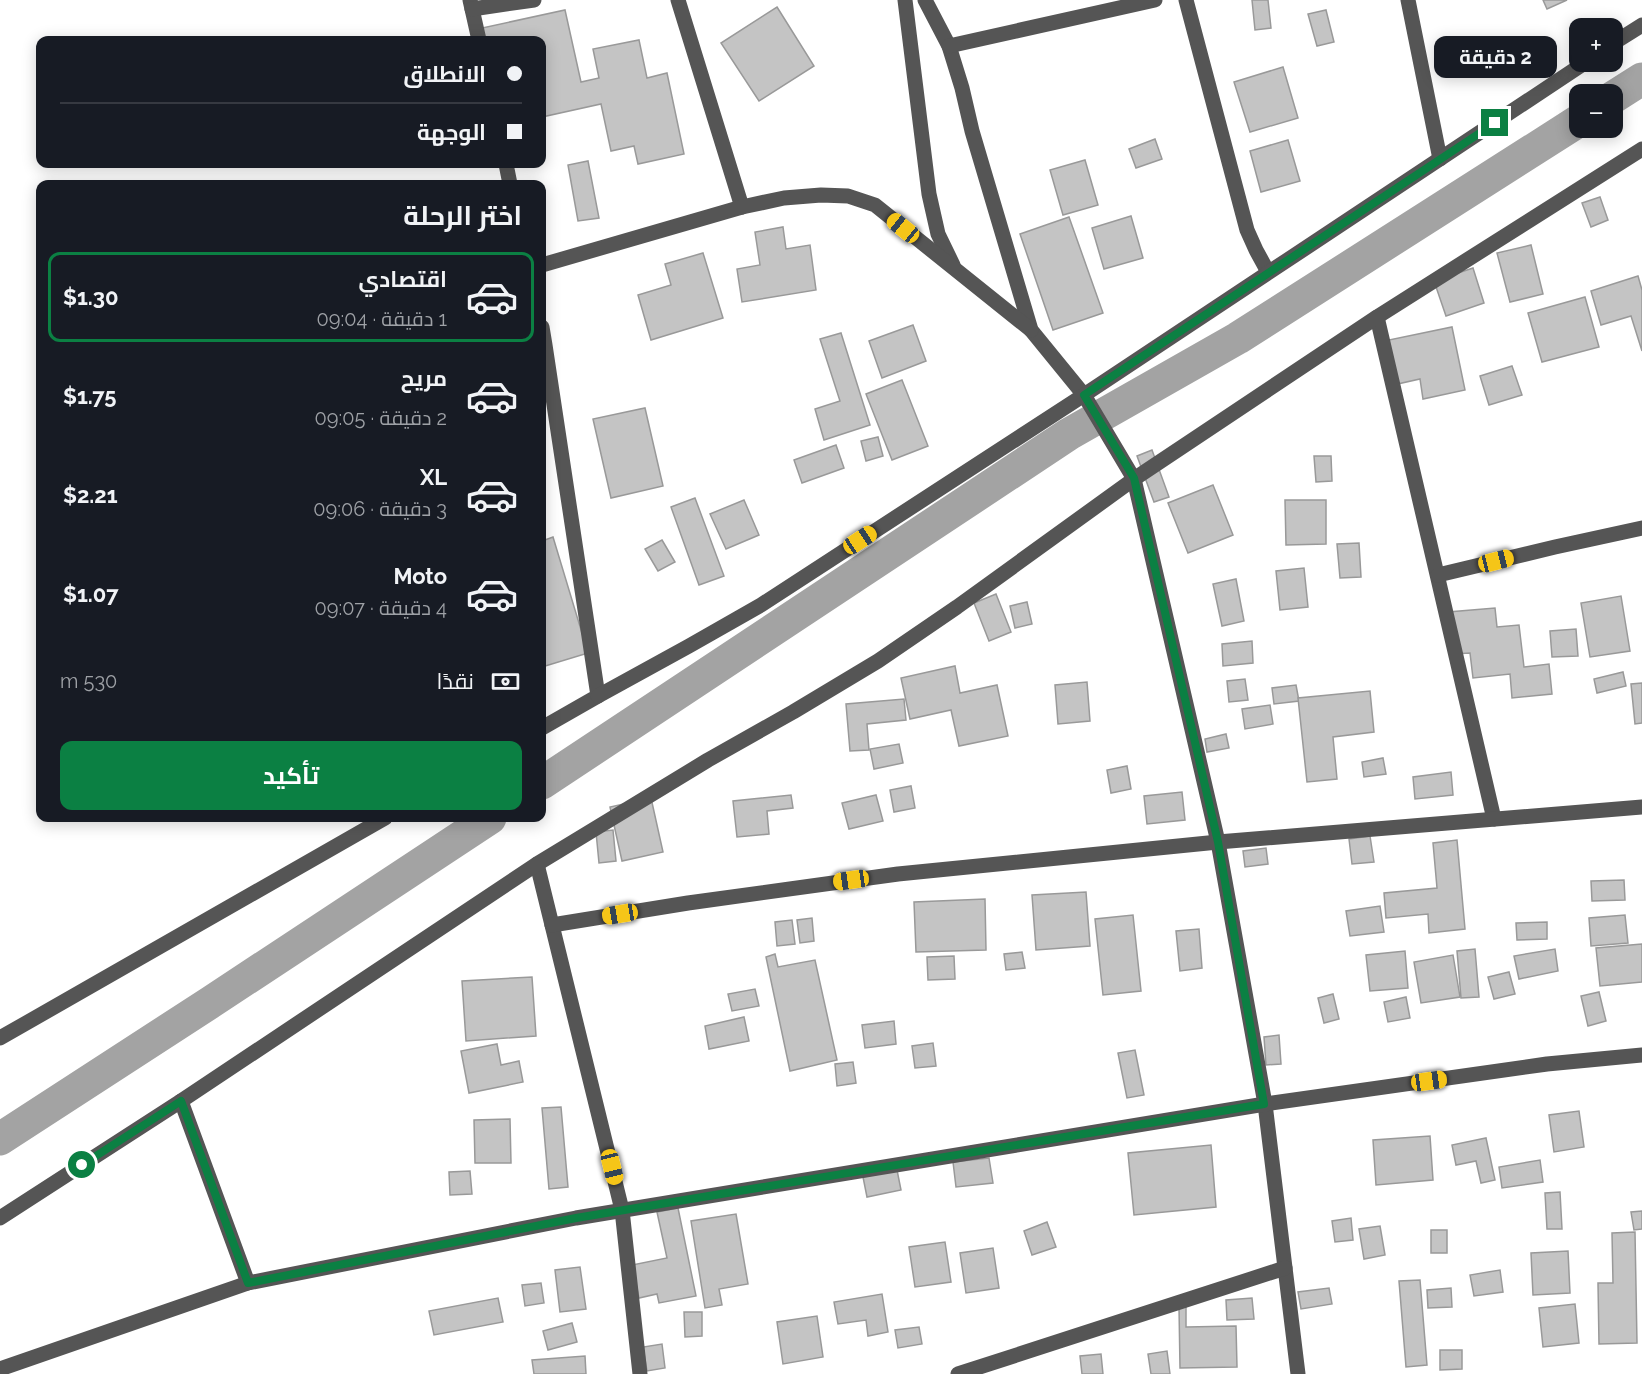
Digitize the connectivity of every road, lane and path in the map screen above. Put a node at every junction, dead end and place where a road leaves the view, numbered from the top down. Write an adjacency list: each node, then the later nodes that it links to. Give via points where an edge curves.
1 (534, 0): 8 (street)
2 (678, 0): 16 (street)
3 (905, 0): 18 (street, via 929,194 938,234)
4 (925, 0): 12 (street)
5 (1155, 0): 12 (street)
6 (1186, 0): 19 (street, via 1247,230)
7 (1408, 0): 15 (street)
8 (471, 4): 10 (street)
9 (1642, 24): 11 (street)
10 (478, 36)
11 (1623, 37)
12 (948, 46): 21 (street)
13 (1571, 72): 15 (street)
14 (1642, 149): 20 (street)
15 (1440, 159): 19 (street)
16 (742, 207): 17 (street); 18 (street, via 784,198 848,196 875,205)
17 (546, 264)
18 (956, 270): 21 (street)
19 (1268, 272): 23 (street)
20 (1377, 317): 24 (street); 26 (street)
21 (1031, 330): 23 (street)
22 (546, 345): 27 (street)
23 (1084, 395): 24 (street); 27 (street, via 760,604)
24 (1134, 478): 32 (street); 33 (street, via 878,661)
25 (1642, 528): 26 (street)
26 (1438, 575): 30 (street)
27 (598, 696): 28 (street)
28 (546, 726)
29 (1642, 807): 30 (street)
30 (1494, 819): 32 (street)
31 (379, 822): 35 (street)
32 (1218, 842): 34 (street, via 898,874); 38 (street)
33 (537, 864): 34 (street); 37 (street)
34 (552, 925): 39 (street)
35 (0, 1038)
36 (1642, 1055): 38 (street, via 1547,1064)
37 (181, 1101): 40 (street); 42 (street)
38 (1264, 1104): 39 (street); 41 (street)
39 (622, 1210): 42 (street); 44 (street)
40 (0, 1218)
41 (1285, 1268): 45 (street); 46 (street)
42 (248, 1283): 43 (street)
43 (0, 1369)
44 (640, 1374)
45 (958, 1374)
46 (1298, 1374)

